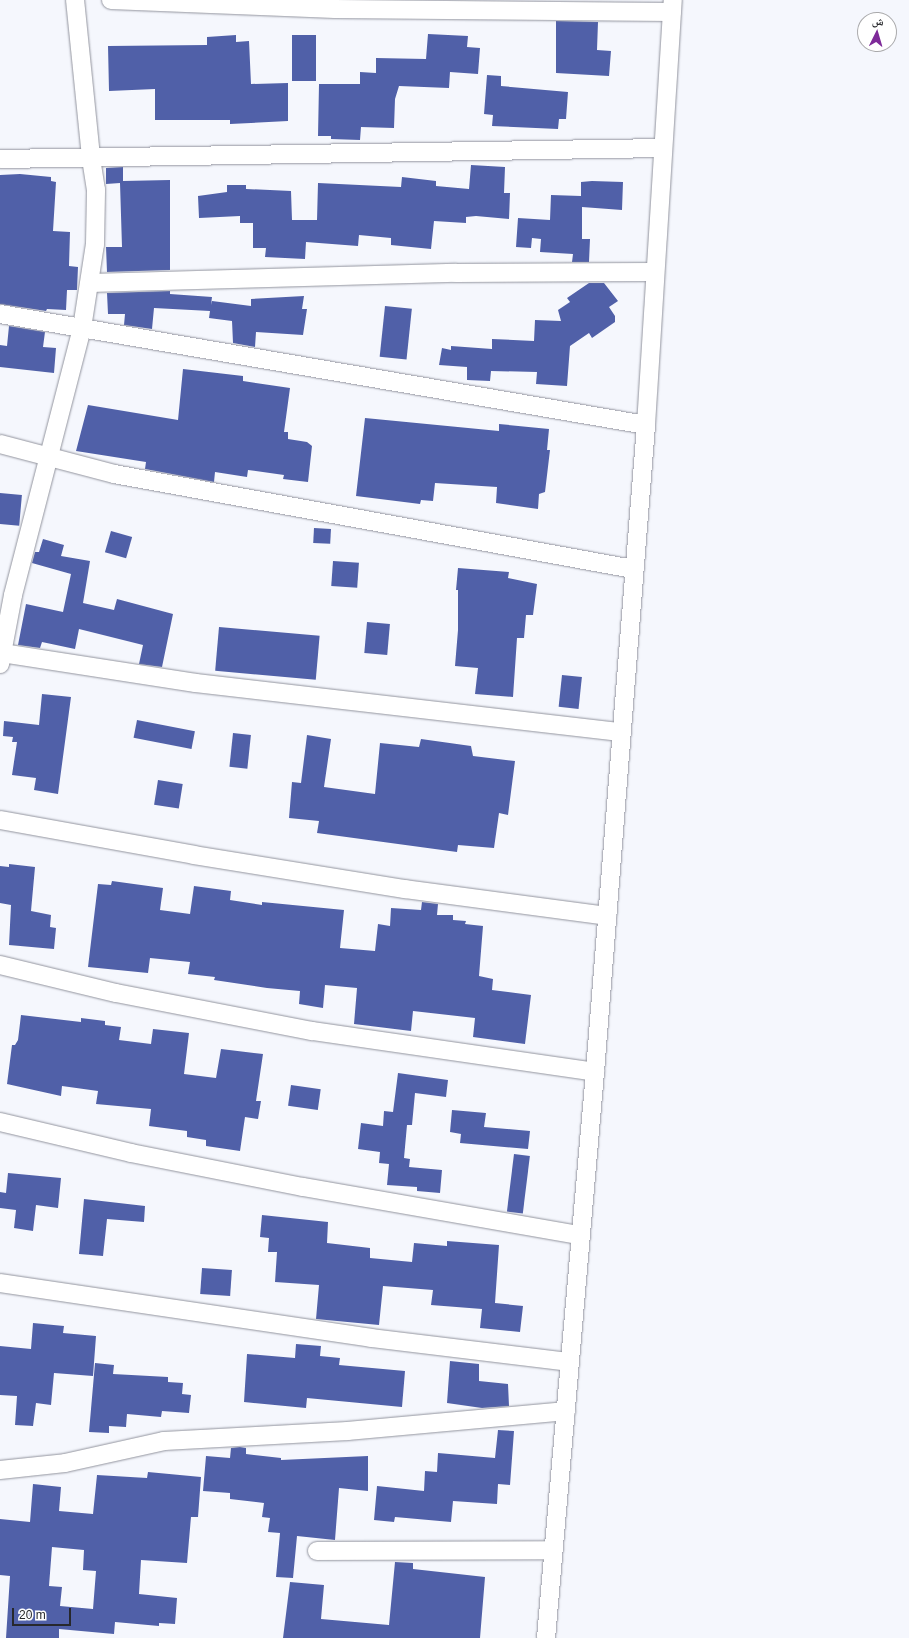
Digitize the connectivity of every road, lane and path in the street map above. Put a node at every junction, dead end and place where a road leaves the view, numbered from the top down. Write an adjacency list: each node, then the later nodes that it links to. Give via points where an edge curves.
1 (76, 0): 5 (street)
2 (111, 0): 3 (street, via 335,9)
3 (672, 6): 4 (street)
4 (663, 148): 5 (street); 7 (street)
5 (91, 156): 6 (street); 8 (street, via 97,217)
6 (0, 159)
7 (655, 272): 8 (street, via 456,273); 11 (street)
8 (90, 283): 10 (street)
9 (0, 314): 10 (street)
10 (82, 328): 11 (street); 13 (street)
11 (646, 425): 14 (street)
12 (0, 444): 13 (street)
13 (47, 457): 14 (street, via 114,474); 15 (street)
14 (633, 569): 17 (street)
15 (6, 594): 16 (street)
16 (1, 658): 17 (street)
17 (620, 732): 19 (street)
18 (0, 820): 19 (street, via 405,889)
19 (608, 916): 21 (street)
20 (0, 965): 21 (street, via 116,993 312,1031)
21 (595, 1072): 23 (street)
22 (0, 1122): 23 (street, via 130,1153 287,1184)
23 (579, 1235): 25 (street)
24 (0, 1283): 25 (street, via 371,1338)
25 (568, 1362): 26 (street)
26 (566, 1411): 27 (street, via 348,1431 164,1441 65,1464); 28 (street)
27 (0, 1470)
28 (553, 1550): 29 (street); 30 (street)
29 (318, 1551)
30 (546, 1638)

